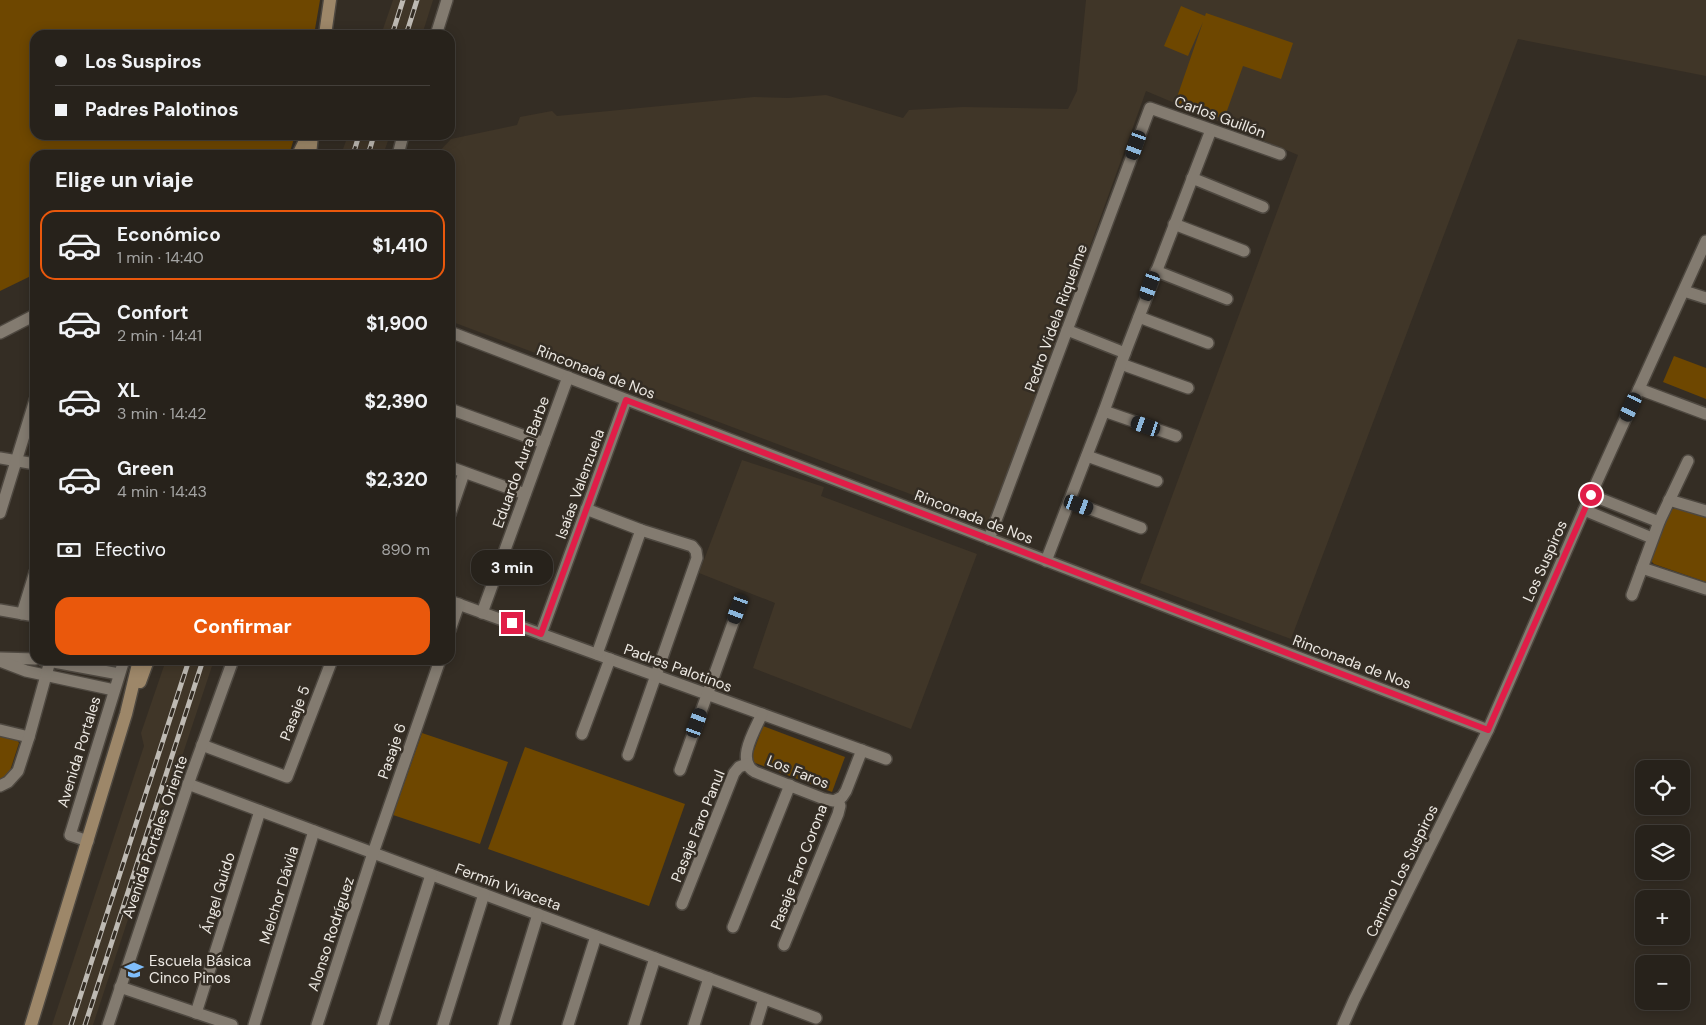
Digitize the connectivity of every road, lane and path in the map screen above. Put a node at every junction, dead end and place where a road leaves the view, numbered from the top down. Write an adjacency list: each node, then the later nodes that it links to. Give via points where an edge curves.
1 (330, 0): 3 (main road)
2 (447, 0): 4 (street)
3 (326, 30)
4 (438, 30)
5 (1150, 108): 6 (street, Carlos Guillón); 19 (street, Pedro Videla Riquelme)
6 (1210, 130): 7 (street, Carlos Guillón); 8 (street)
7 (1280, 154)
8 (1192, 178): 9 (street); 10 (street)
9 (1263, 207)
10 (1174, 224): 12 (street); 13 (street)
11 (1706, 241): 14 (street, Los Suspiros)
12 (1244, 250)
13 (1156, 271): 16 (street); 17 (street)
14 (1684, 291): 15 (street); 27 (street, Los Suspiros)
15 (1706, 298)
16 (1227, 300)
17 (1139, 317): 22 (street); 23 (street)
18 (30, 318): 21 (street)
19 (1068, 330): 23 (street); 56 (street, Pedro Videla Riquelme)
20 (455, 334): 25 (street, Rinconada de Nos)
21 (1, 335)
22 (1208, 343)
23 (1125, 353): 24 (street)
24 (1121, 364): 26 (street); 30 (street)
25 (568, 377): 28 (street, Rinconada de Nos); 34 (street, Eduardo Aura Barbe)
26 (1188, 388)
27 (1639, 389): 31 (street); 44 (street, Los Suspiros)
28 (626, 400): 48 (street, Isaías Valenzuela); 56 (street, Rinconada de Nos)
29 (455, 411): 34 (street)
30 (1104, 411): 33 (street); 35 (street)
31 (1706, 414)
32 (30, 416): 37 (street)
33 (1176, 436)
34 (544, 443): 43 (street, Eduardo Aura Barbe)
35 (1087, 456): 42 (street); 47 (street)
36 (0, 458): 37 (street)
37 (16, 461): 39 (street); 51 (street)
38 (1688, 461): 46 (street)
39 (30, 463)
40 (455, 470): 41 (street)
41 (464, 473): 43 (street); 45 (street)
42 (1158, 482)
43 (525, 494): 65 (street, Eduardo Aura Barbe)
44 (1591, 495): 49 (street, Los Suspiros); 52 (street)
45 (455, 499)
46 (1669, 500): 50 (street); 52 (street)
47 (1070, 501): 53 (street); 57 (street)
48 (586, 510): 54 (street); 68 (street, Isaías Valenzuela)
49 (1584, 510): 55 (street); 89 (street, Los Suspiros)
50 (1706, 511)
51 (0, 513)
52 (1659, 522): 55 (street)
53 (1141, 528)
54 (641, 530): 69 (street); 83 (street, via 692,546 697,558)
55 (1652, 538): 58 (street)
56 (989, 539): 57 (street, Rinconada de Nos)
57 (1046, 561): 89 (street, Rinconada de Nos)
58 (1642, 568): 60 (street); 61 (street)
59 (30, 588): 66 (street)
60 (1706, 589)
61 (1632, 595)
62 (455, 603): 65 (street, Padres Palotinos)
63 (738, 609): 85 (street)
64 (0, 610): 66 (street)
65 (482, 613): 68 (street, Padres Palotinos)
66 (22, 614): 67 (street)
67 (30, 615)
68 (541, 634): 69 (street, Padres Palotinos)
69 (597, 654): 71 (street, Padres Palotinos)
70 (30, 659): 72 (street)
71 (610, 659): 83 (street, Padres Palotinos); 90 (street)
72 (0, 660): 82 (street)
73 (47, 665): 82 (street)
74 (73, 665): 81 (street)
75 (122, 665): 81 (street, Avenida Portales)
76 (138, 665): 86 (main road)
77 (146, 665): 86 (main road)
78 (230, 665): 92 (street, Avenida Portales Oriente)
79 (330, 665): 92 (street, Pasaje 5, via 287,778)
80 (438, 665): 105 (street, Pasaje 6)
81 (119, 674): 84 (street, Avenida Portales)
82 (46, 676): 84 (street); 91 (street)
83 (656, 676): 85 (street, Padres Palotinos); 94 (street)
84 (114, 690): 104 (street, Avenida Portales, via 70,835)
85 (708, 694): 87 (street, Padres Palotinos); 97 (street)
86 (126, 714): 104 (main road)
87 (762, 714): 93 (street, Padres Palotinos); 96 (street, Los Faros, via 747,751)
88 (0, 730): 91 (street)
89 (1488, 730): 131 (street, Camino Los Suspiros)
90 (582, 734)
91 (29, 737): 100 (street, via 18,771)
92 (202, 745): 98 (street, Avenida Portales Oriente)
93 (862, 750): 95 (street, Padres Palotinos); 101 (street, Los Faros, via 846,791)
94 (628, 755)
95 (886, 759)
96 (747, 764): 99 (street, Los Faros, via 755,772); 108 (street, Pasaje Faro Panul, via 734,773)
97 (680, 770)
98 (188, 784): 102 (street, Fermín Vivaceta); 115 (street, Avenida Portales Oriente)
99 (790, 785): 101 (street, Los Faros, via 829,801); 110 (street)
100 (2, 786)
101 (838, 800): 112 (street, Pasaje Faro Corona, via 838,814)
102 (260, 810): 103 (street, Fermín Vivaceta); 117 (street, Ángel Guido)
103 (314, 831): 105 (street, Fermín Vivaceta); 122 (street, Melchor Dávila)
104 (88, 841): 119 (main road)
105 (372, 853): 106 (street, Fermín Vivaceta); 123 (street, Alonso Rodríguez)
106 (432, 875): 107 (street, Fermín Vivaceta); 124 (street)
107 (484, 894): 109 (street, Fermín Vivaceta); 125 (street)
108 (682, 904)
109 (538, 914): 111 (street, Fermín Vivaceta); 126 (street)
110 (733, 927)
111 (596, 936): 113 (street, Fermín Vivaceta); 127 (street)
112 (784, 945)
113 (656, 958): 114 (street, Fermín Vivaceta); 128 (street)
114 (709, 978): 116 (street, Fermín Vivaceta); 129 (street)
115 (120, 987): 117 (street); 120 (street, Avenida Portales Oriente)
116 (764, 999): 118 (street, Fermín Vivaceta); 130 (street)
117 (196, 1013): 121 (street)
118 (816, 1018)
119 (31, 1025)
120 (108, 1025)
121 (232, 1025)
122 (254, 1025)
123 (317, 1025)
124 (383, 1025)
125 (444, 1025)
126 (504, 1025)
127 (568, 1025)
128 (634, 1025)
129 (694, 1025)
130 (756, 1025)
131 (1344, 1025)

